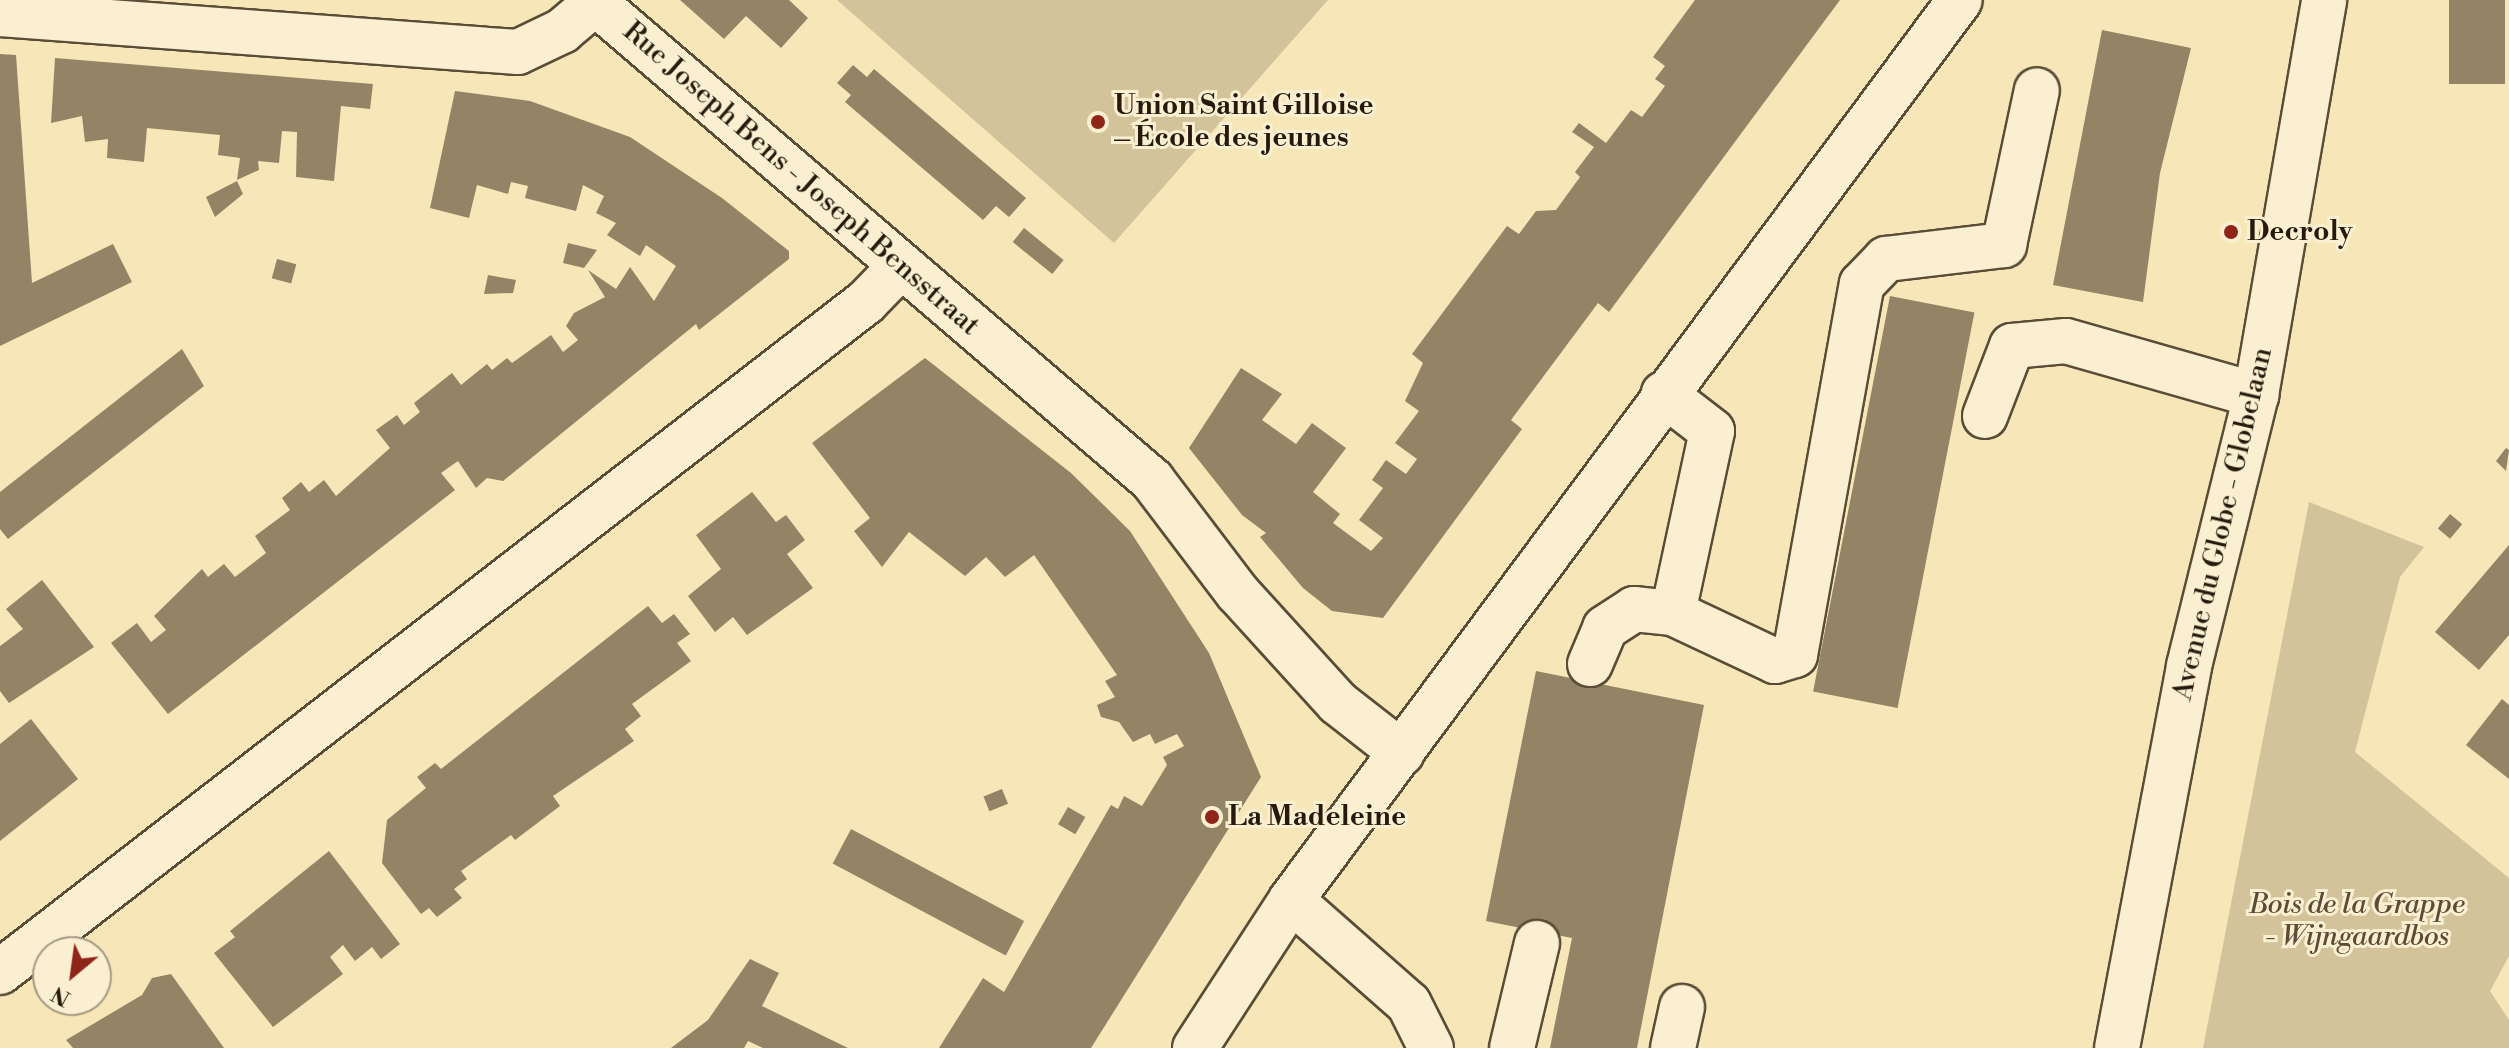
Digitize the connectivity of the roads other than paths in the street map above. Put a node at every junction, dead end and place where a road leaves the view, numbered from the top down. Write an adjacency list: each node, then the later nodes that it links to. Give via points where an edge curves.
1 (1960, 0): 7 (street)
2 (2324, 0): 8 (street, Avenue du Globe - Globelaan)
3 (594, 2): 4 (street, Rue Joseph Bens - Joseph Bensstraat, via 562,31 518,52); 6 (street, Rue Joseph Bens - Joseph Bensstraat)
4 (0, 14)
5 (2037, 90): 10 (street, via 2004,245 1886,259 1862,284 1795,655 1775,661)
6 (901, 266): 12 (street, Rue Joseph Bens - Joseph Bensstraat, via 1152,480 1237,592 1338,703); 15 (street, via 866,302)
7 (1664, 394): 10 (street, via 1712,431); 12 (street)
8 (2256, 395): 9 (street, via 2066,341 2012,346); 19 (street, Avenue du Globe - Globelaan, via 2189,666)
9 (1985, 416)
10 (1673, 613): 11 (street, via 1634,609 1605,628)
11 (1590, 664)
12 (1402, 753): 13 (street)
13 (1291, 900): 16 (street); 17 (street, via 1409,1004)
14 (1537, 943): 18 (street)
15 (0, 972)
16 (1195, 1048)
17 (1431, 1048)
18 (1512, 1048)
19 (2117, 1048)

